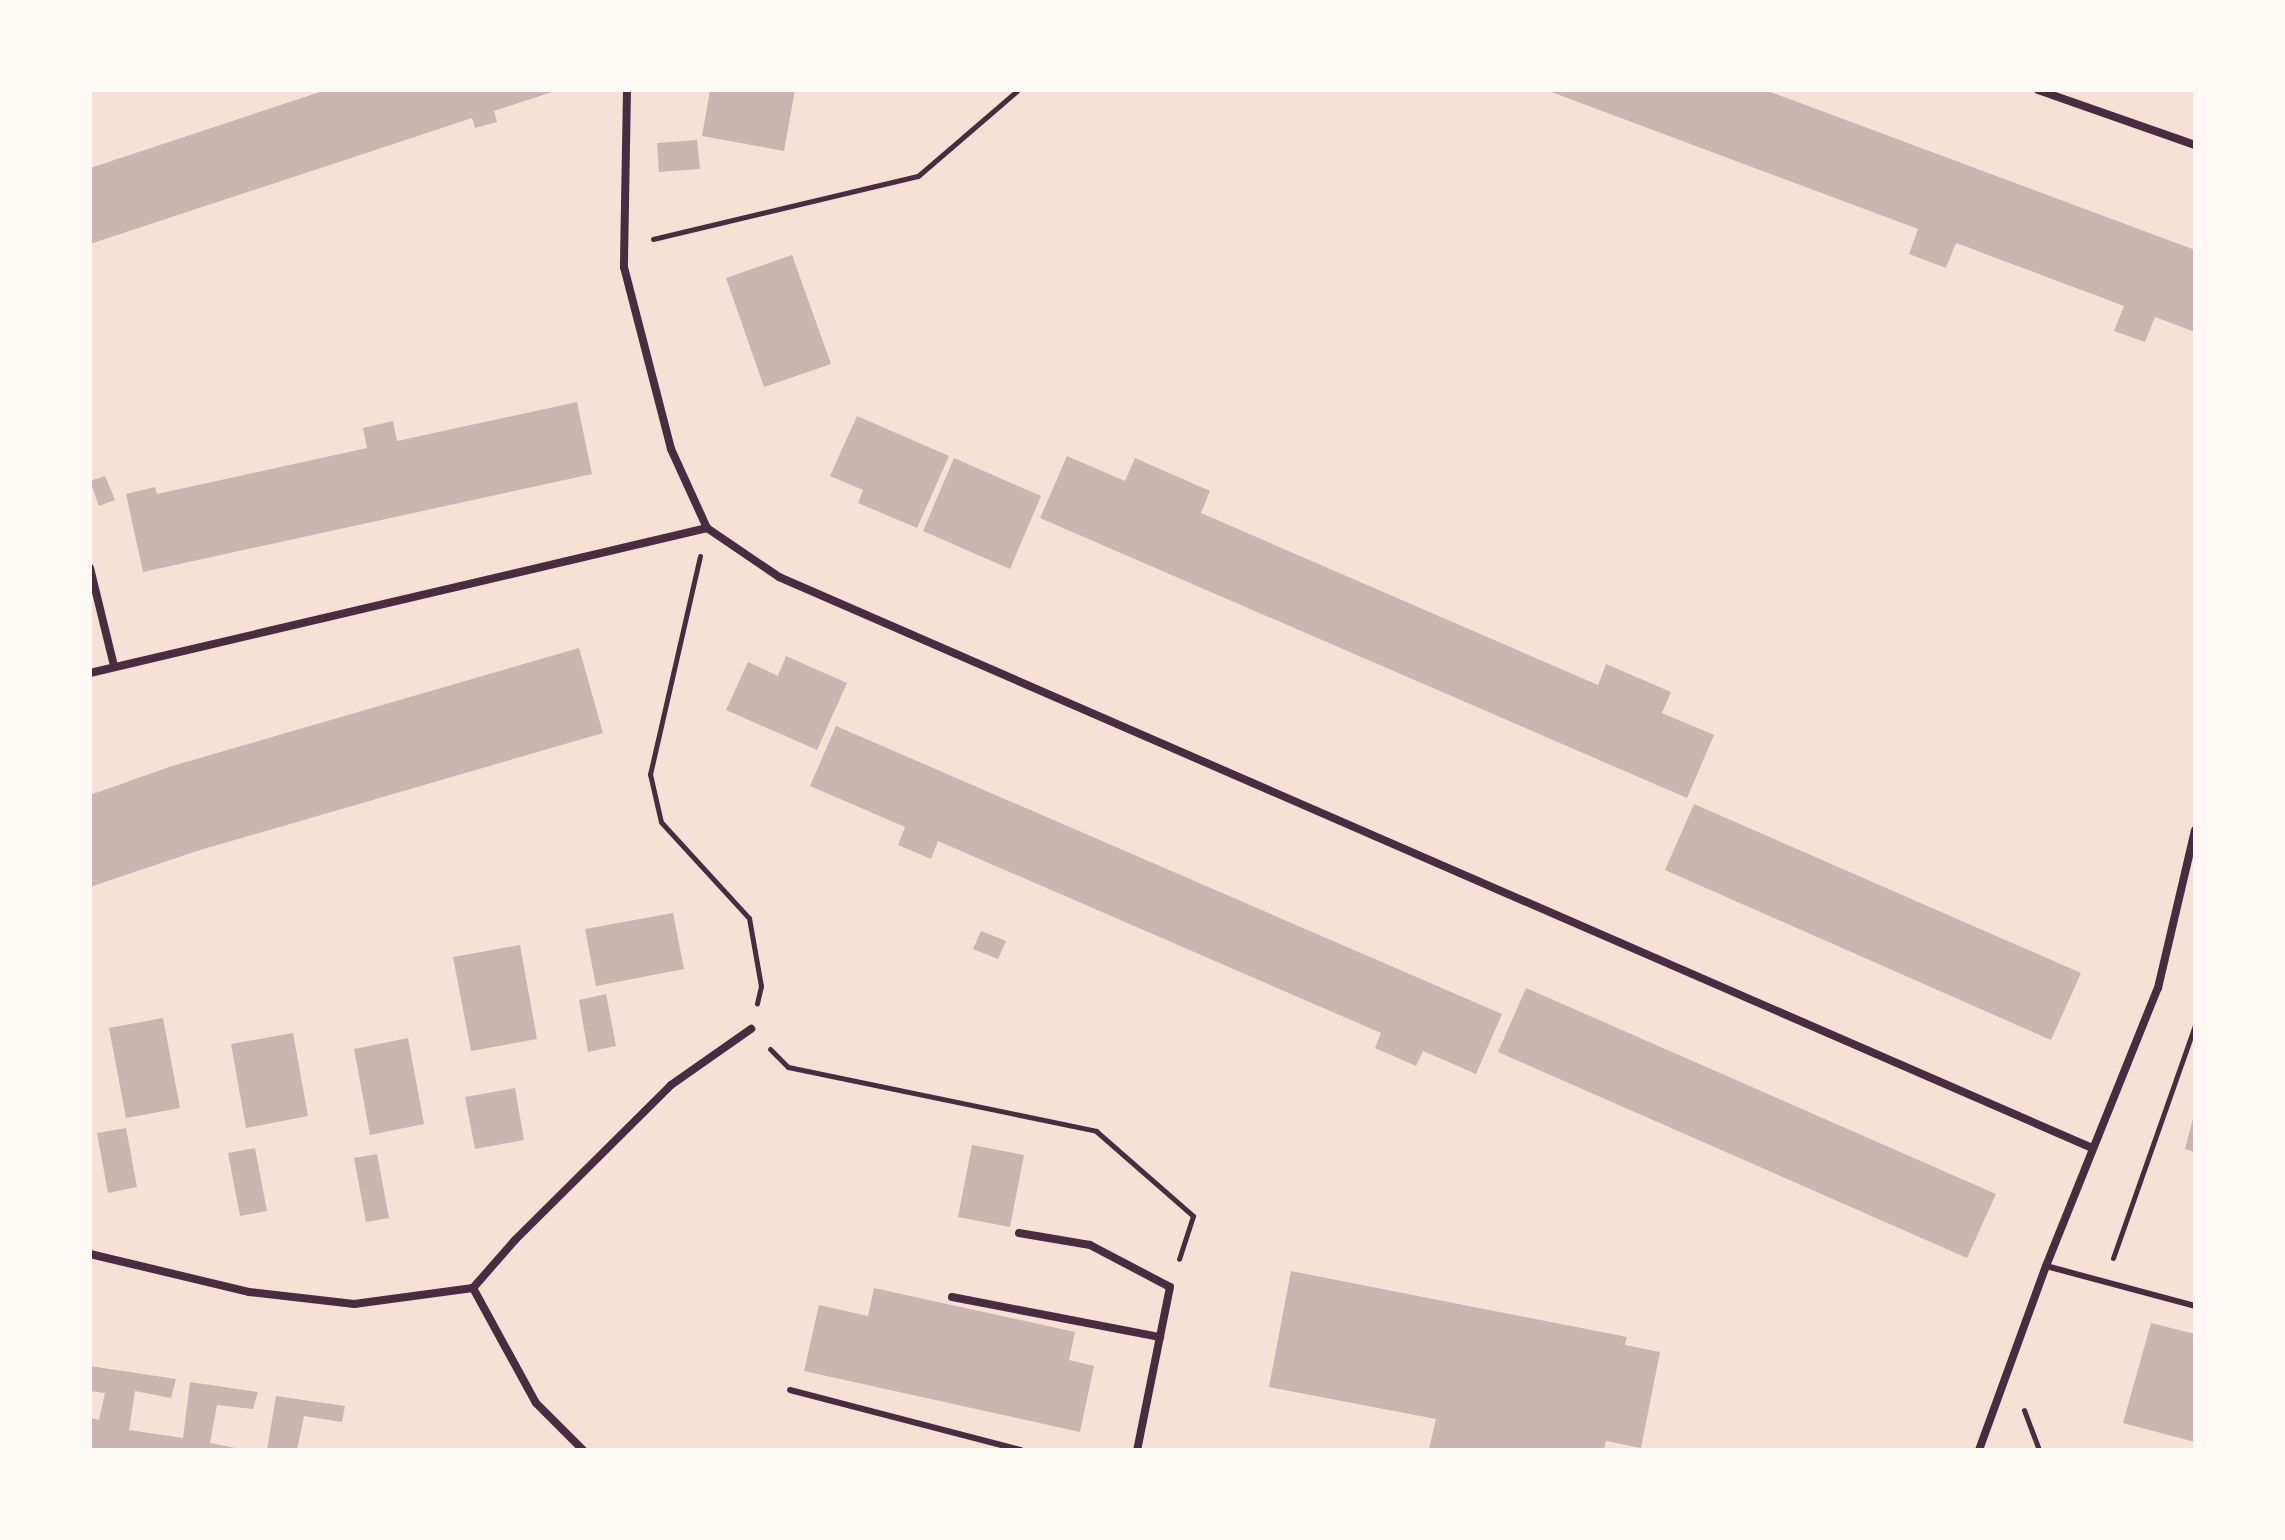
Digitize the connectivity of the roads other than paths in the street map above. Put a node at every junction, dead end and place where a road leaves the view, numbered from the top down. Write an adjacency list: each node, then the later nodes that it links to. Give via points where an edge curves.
1 (627, 90): 4 (street, via 624,267 671,449)
2 (2038, 90): 3 (street)
3 (2195, 145)
4 (707, 528): 6 (street); 10 (street, via 779,577)
5 (90, 568): 6 (street)
6 (114, 666): 7 (street)
7 (90, 673)
8 (2195, 830): 10 (street, via 2158,988)
9 (751, 1029): 14 (street, via 671,1085)
10 (2092, 1148): 13 (street)
11 (1019, 1233): 17 (street, via 1090,1245 1170,1287)
12 (90, 1254): 14 (street, via 249,1292 354,1304)
13 (2046, 1266): 16 (lane); 22 (street)
14 (473, 1288): 19 (street, via 536,1403)
15 (952, 1297): 17 (street)
16 (2195, 1306)
17 (1160, 1337): 21 (street)
18 (790, 1390): 20 (lane)
19 (583, 1450)
20 (1021, 1450)
21 (1137, 1450)
22 (1979, 1450)

